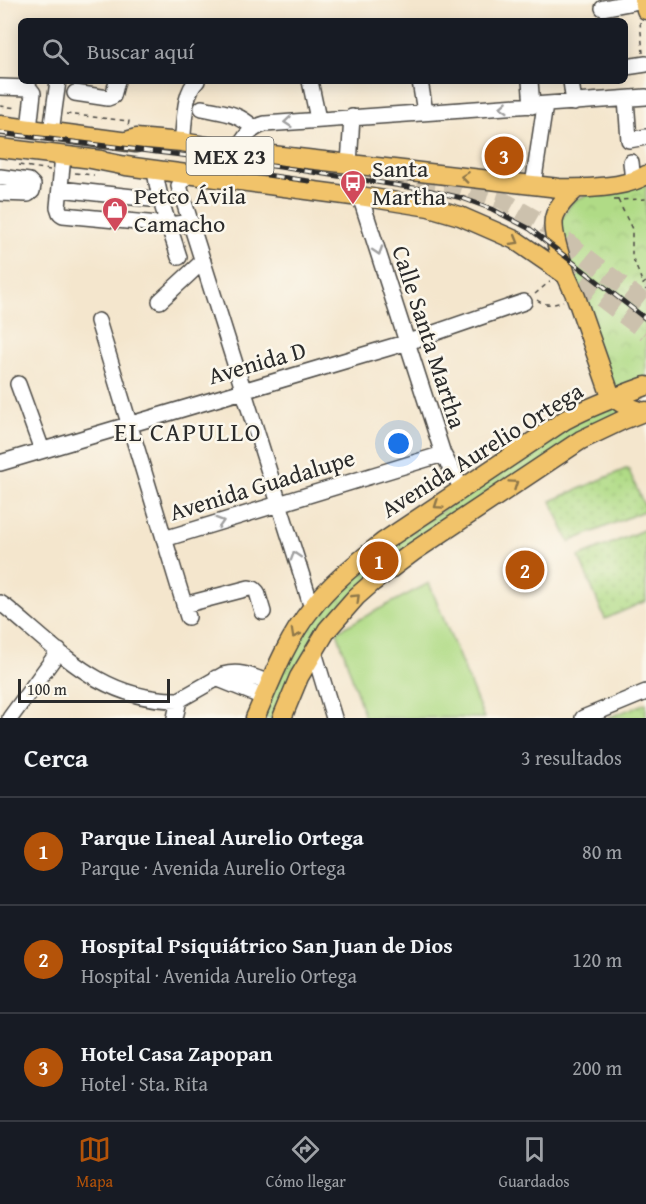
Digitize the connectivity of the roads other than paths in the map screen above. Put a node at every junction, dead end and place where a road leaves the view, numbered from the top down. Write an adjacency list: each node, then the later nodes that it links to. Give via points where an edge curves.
1 (643, 3): 2 (street)
2 (603, 8)
3 (645, 64): 4 (street)
4 (628, 67)
5 (58, 84): 25 (street)
6 (116, 84): 13 (street, via 113,96 108,98)
7 (194, 84): 28 (street, via 188,93)
8 (311, 84): 21 (street)
9 (420, 84): 19 (street)
10 (531, 84): 17 (street)
11 (571, 84): 16 (street)
12 (0, 87): 24 (street, via 32,90)
13 (75, 93)
14 (646, 97): 15 (street)
15 (626, 99): 16 (street); 31 (street)
16 (574, 103): 17 (street)
17 (538, 105): 19 (street, one-way to 19); 39 (street)
18 (202, 108): 23 (street, via 236,115)
19 (425, 112): 20 (street)
20 (352, 117): 21 (street); 35 (street)
21 (318, 119): 23 (street, one-way to 23)
22 (0, 125): 24 (main road, MEX 23)
23 (254, 128): 30 (street)
24 (29, 129): 25 (main road, MEX 23)
25 (51, 132): 27 (main road, MEX 23)
26 (646, 137): 31 (street)
27 (126, 141): 28 (main road, via 136,138); 35 (main road, MEX 23)
28 (182, 142): 30 (main road)
29 (0, 148): 32 (main road, MEX 23)
30 (237, 151): 35 (main road)
31 (630, 151): 38 (street)
32 (63, 156): 33 (main road, MEX 23); 40 (street)
33 (91, 159): 34 (main road); 35 (main road, MEX 23)
34 (155, 169): 36 (main road); 44 (street)
35 (343, 172): 39 (main road, one-way to 35); 43 (main road, via 362,173)
36 (188, 174): 43 (main road); 45 (street, via 179,186)
37 (0, 177): 42 (street, via 33,185 28,194)
38 (639, 178): 41 (main road)
39 (533, 185): 41 (main road)
40 (60, 189): 44 (street); 46 (street, via 58,207 63,215)
41 (576, 189): 49 (main road, via 554,216 556,241)
42 (0, 193)
43 (356, 196): 49 (main road, one-way to 49, via 460,216 515,240); 53 (street, Calle Santa Martha, one-way to 53)
44 (160, 200): 46 (street)
45 (191, 222): 46 (street); 48 (street)
46 (169, 225): 47 (street)
47 (179, 257)
48 (203, 261): 50 (street); 56 (street)
49 (570, 284): 57 (main road)
50 (160, 301)
51 (524, 302): 53 (street, Avenida D)
52 (98, 321): 59 (street)
53 (408, 342): 56 (street, Avenida D); 61 (street, Calle Santa Martha)
54 (18, 384): 60 (street)
55 (646, 386): 57 (main road, Avenida Aurelio Ortega)
56 (244, 391): 59 (street, Avenida D); 64 (street)
57 (613, 398): 58 (main road); 63 (main road, Avenida Aurelio Ortega, via 565,420)
58 (645, 411): 70 (main road, Avenida Aurelio Ortega, one-way to 58, via 341,612 394,566 581,440)
59 (129, 424): 60 (street, Avenida D); 65 (street)
60 (42, 450): 62 (street, Avenida D)
61 (443, 454): 63 (street, Calle Santa Martha); 64 (street, Avenida Guadalupe)
62 (0, 463)
63 (462, 489): 67 (main road, Avenida Aurelio Ortega, one-way to 67, via 383,542 335,582)
64 (279, 504): 65 (street, Avenida Guadalupe, one-way to 64); 67 (street, one-way to 64)
65 (164, 539): 68 (street, via 186,611 249,588 257,592)
66 (0, 603): 69 (street)
67 (312, 608): 72 (main road, Avenida Aurelio Ortega, one-way to 72)
68 (263, 612)
69 (59, 651): 74 (street, via 114,688 159,701); 75 (street)
70 (314, 651): 78 (main road, Avenida Aurelio Ortega); 79 (street)
71 (216, 678): 72 (street); 72 (street, via 244,673); 74 (street)
72 (267, 690): 77 (main road, Avenida Aurelio Ortega)
73 (646, 692): 80 (street)
74 (179, 700): 76 (street)
75 (10, 718)
76 (175, 718)
77 (255, 718)
78 (282, 718)
79 (334, 718)
80 (583, 718)

